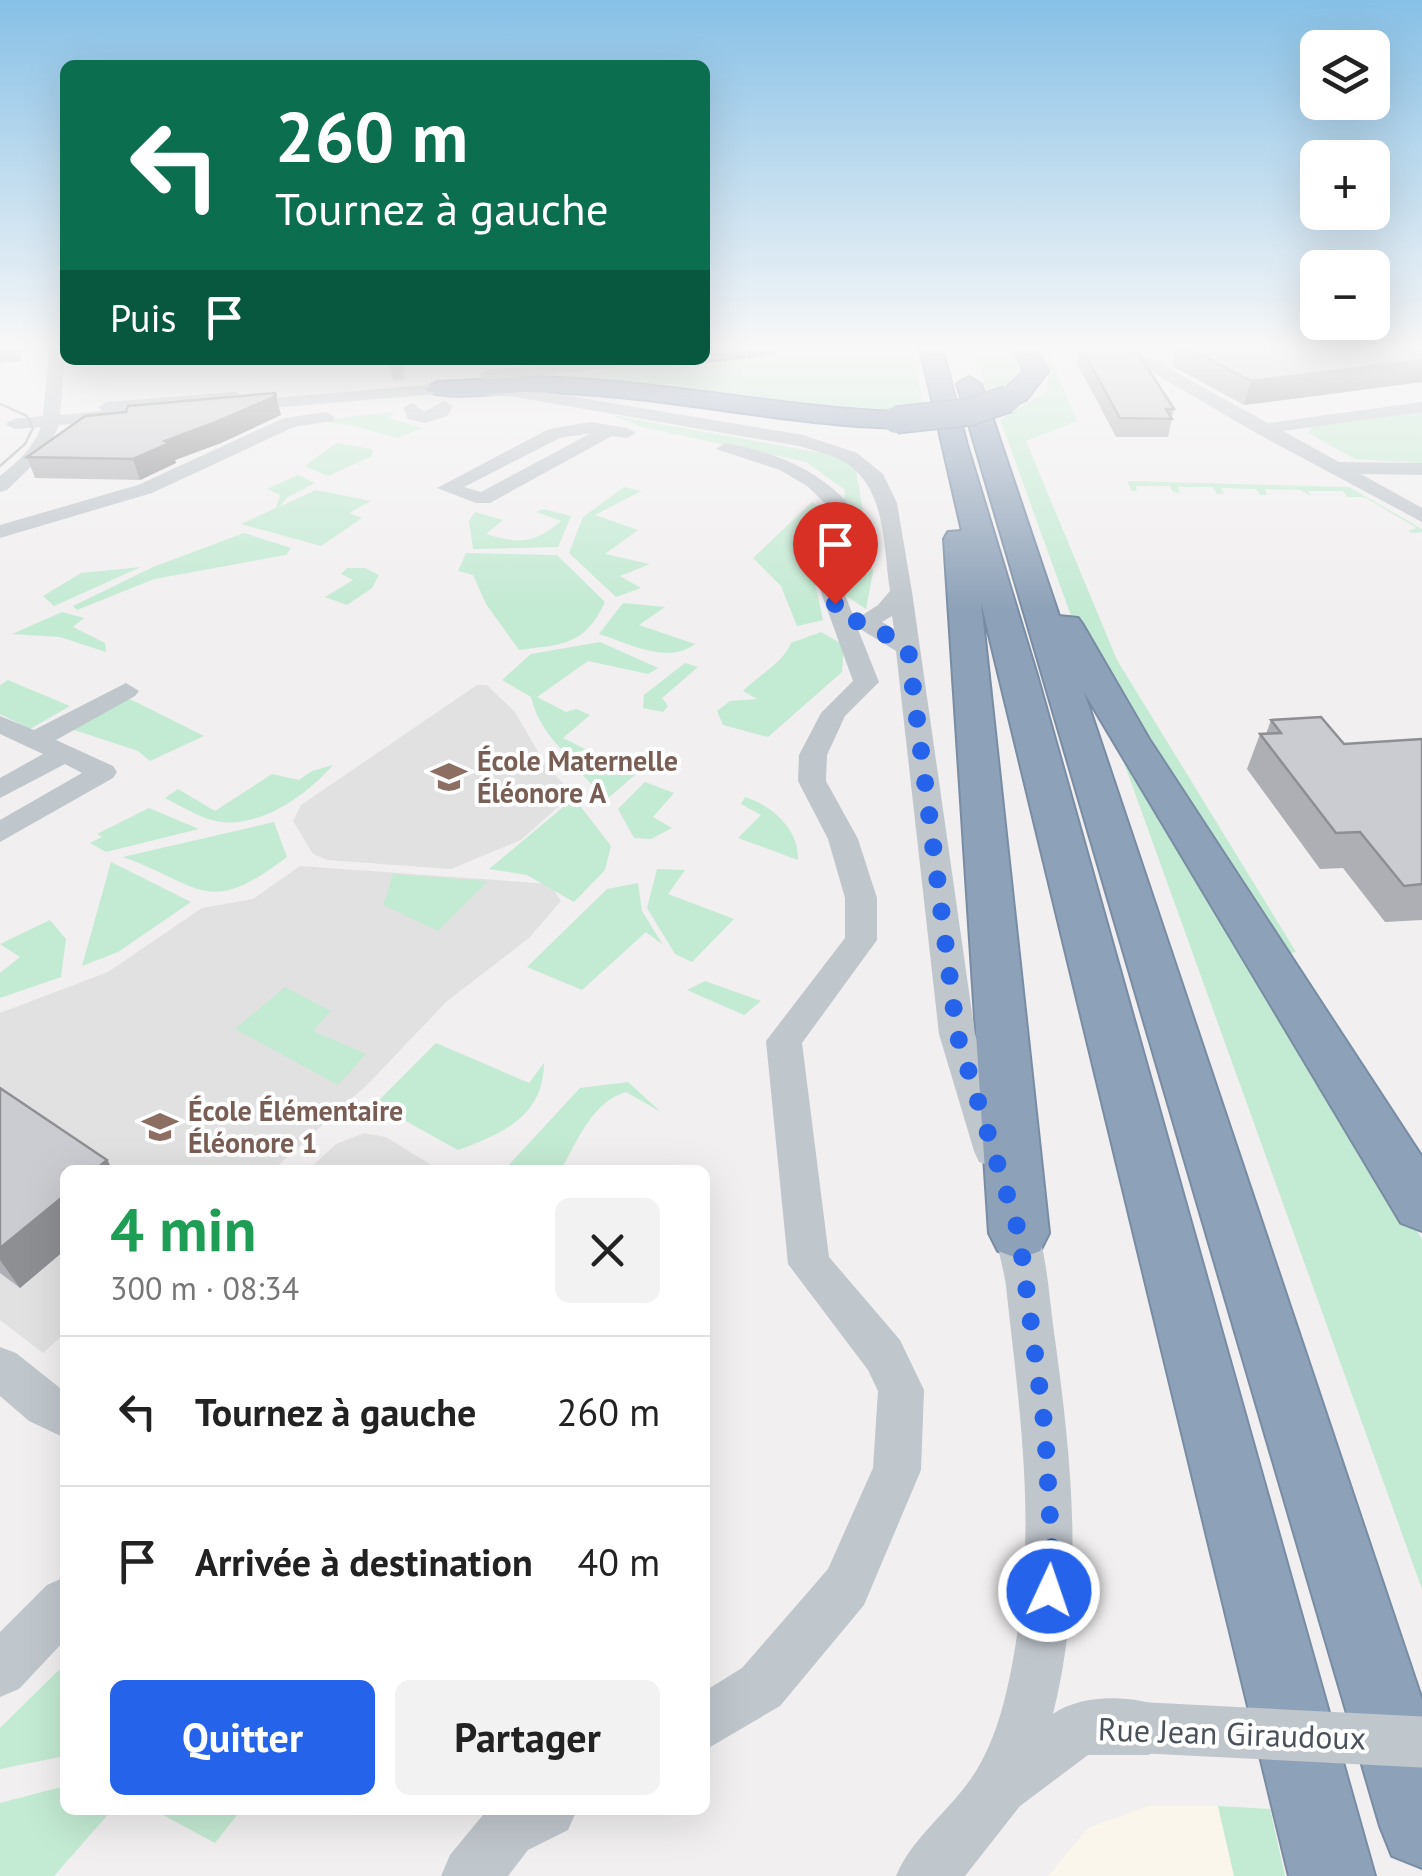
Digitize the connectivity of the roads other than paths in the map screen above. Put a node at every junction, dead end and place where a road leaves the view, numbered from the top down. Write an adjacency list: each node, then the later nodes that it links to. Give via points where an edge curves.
1 (48, 435): 13 (street)
2 (73, 435): 13 (street)
3 (263, 435): 20 (street, via 145,490)
4 (551, 435): 5 (street, via 447,488 483,498)
5 (568, 435)
6 (659, 435): 22 (street, via 755,454 819,482 838,504 824,530 823,567)
7 (737, 435): 21 (street, via 803,441 850,457 876,478)
8 (982, 435): 31 (highway)
9 (983, 435): 43 (highway, via 1019,675)
10 (985, 435): 40 (highway)
11 (986, 435): 30 (highway, via 1086,665)
12 (1271, 435): 14 (street)
13 (28, 462): 17 (street)
14 (1336, 468): 15 (street); 16 (street)
15 (1422, 468)
16 (1367, 485): 18 (street); 19 (street)
17 (0, 486)
18 (1422, 486)
19 (1422, 516)
20 (0, 532)
21 (901, 592): 22 (street, via 886,610); 23 (street)
22 (853, 621): 23 (street); 36 (street, via 866,682 834,714 812,755 812,781 843,839 862,898 861,940 784,1042 809,1264 884,1356 900,1390 898,1470 846,1586 761,1688)
23 (908, 648): 31 (street, via 957,1034)
24 (126, 691): 26 (street)
25 (0, 724): 26 (street)
26 (35, 740): 27 (street)
27 (63, 754): 28 (street); 29 (street, via 103,772)
28 (0, 790)
29 (0, 832)
30 (1422, 1206)
31 (1019, 1233): 38 (street, via 1045,1429 1052,1554 1030,1705)
32 (0, 1368): 33 (street)
33 (60, 1413)
34 (60, 1607): 35 (street)
35 (0, 1670)
36 (710, 1720)
37 (1422, 1742): 38 (street, Rue Jean Giraudoux, bridge, via 1080,1728)
38 (1001, 1786): 42 (street)
39 (538, 1815): 41 (street, via 508,1830)
40 (1422, 1826)
41 (471, 1876)
42 (926, 1876)
43 (1332, 1876)

